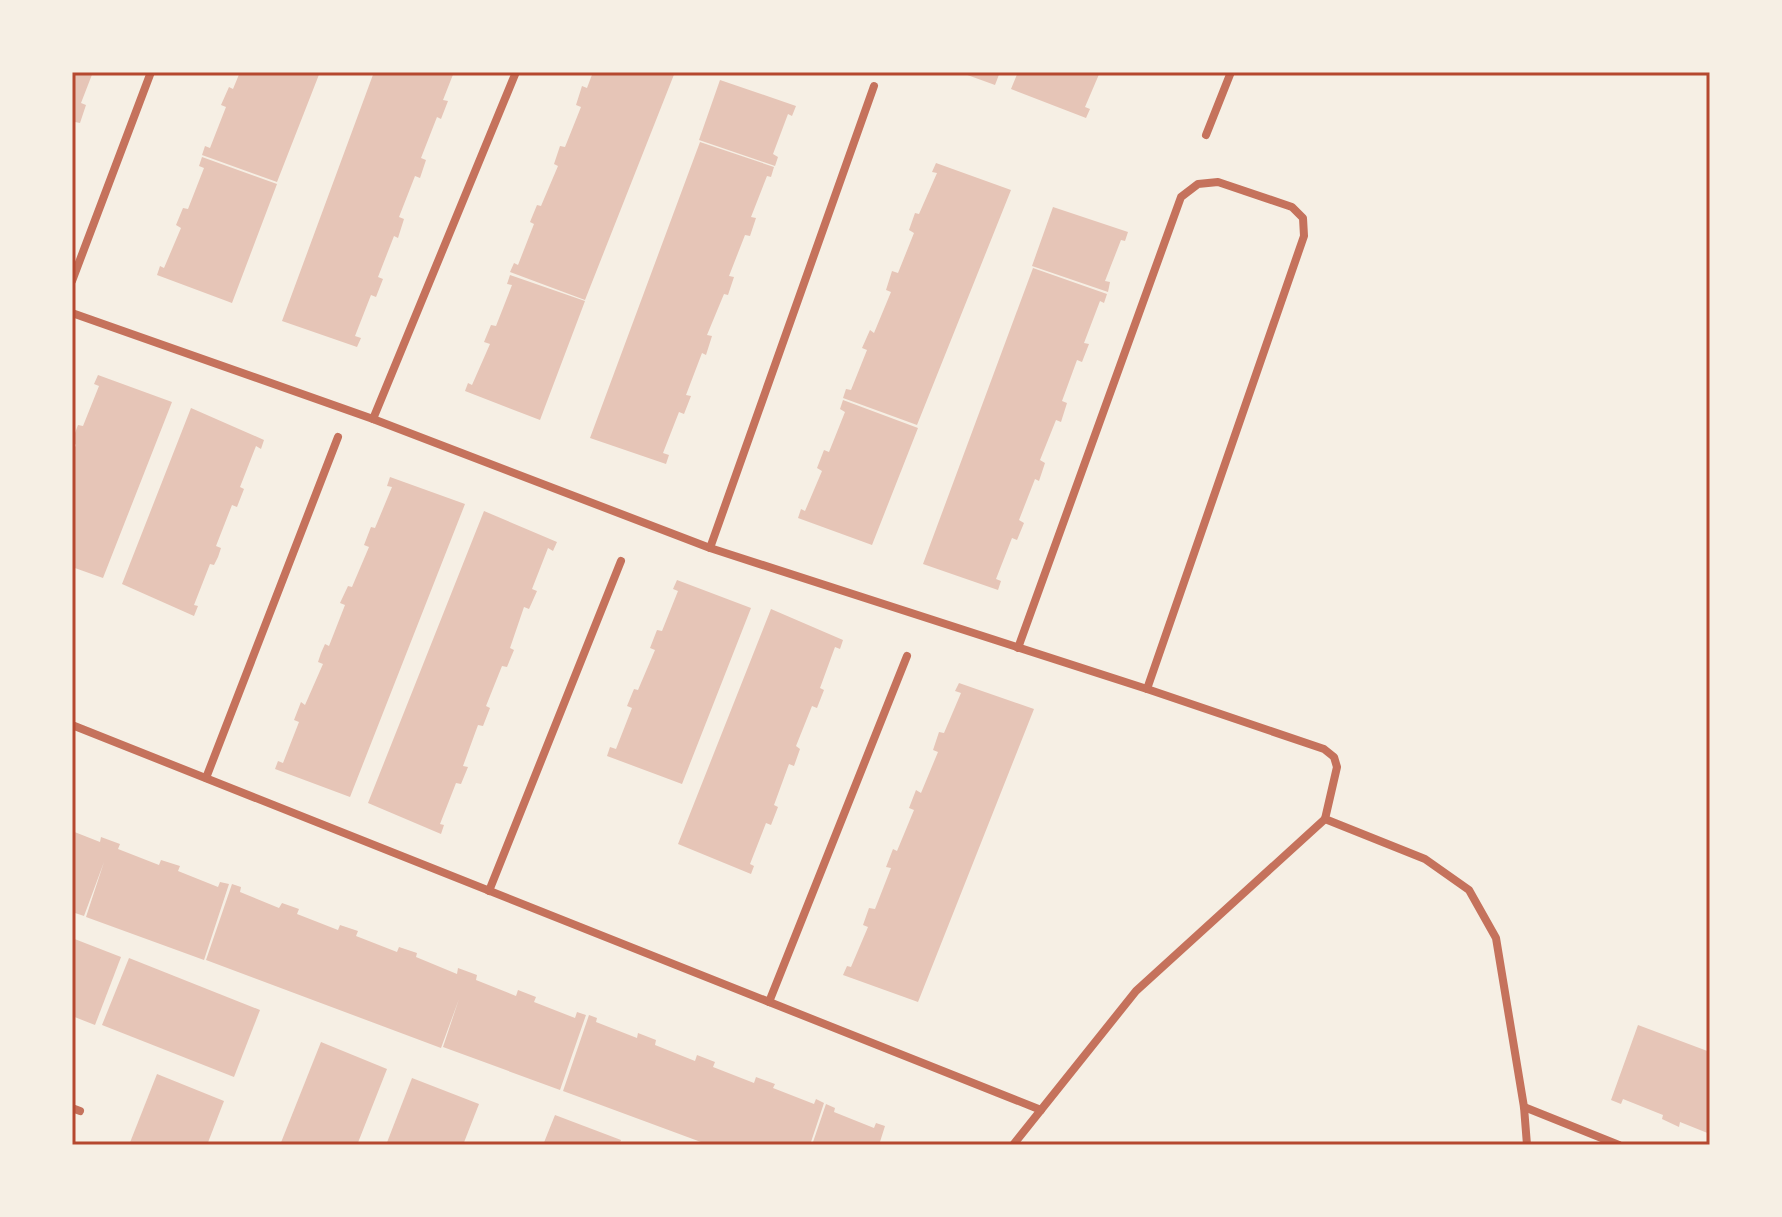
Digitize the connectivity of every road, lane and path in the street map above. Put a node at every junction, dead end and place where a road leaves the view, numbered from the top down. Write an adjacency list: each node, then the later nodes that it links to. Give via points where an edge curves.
1 (151, 72): 6 (street)
2 (516, 72): 8 (street)
3 (1231, 72): 5 (street)
4 (874, 86): 10 (street)
5 (1206, 135)
6 (72, 281)
7 (72, 313): 8 (street)
8 (373, 419): 10 (street)
9 (338, 437): 16 (street)
10 (710, 548): 12 (street)
11 (621, 561): 18 (street)
12 (1018, 648): 14 (street); 14 (street, via 1181,197 1198,184 1218,182 1292,207 1303,218 1304,236)
13 (907, 656): 19 (street)
14 (1147, 689): 17 (street, via 1324,749 1337,767)
15 (72, 725): 16 (street)
16 (206, 778): 18 (street)
17 (1325, 819): 20 (street, via 1425,859 1469,890 1496,938); 21 (street, via 1136,991)
18 (489, 891): 19 (street)
19 (769, 1002): 21 (street)
20 (1524, 1107): 23 (street); 24 (street)
21 (1041, 1110): 22 (street)
22 (1013, 1145)
23 (1527, 1145)
24 (1619, 1145)

